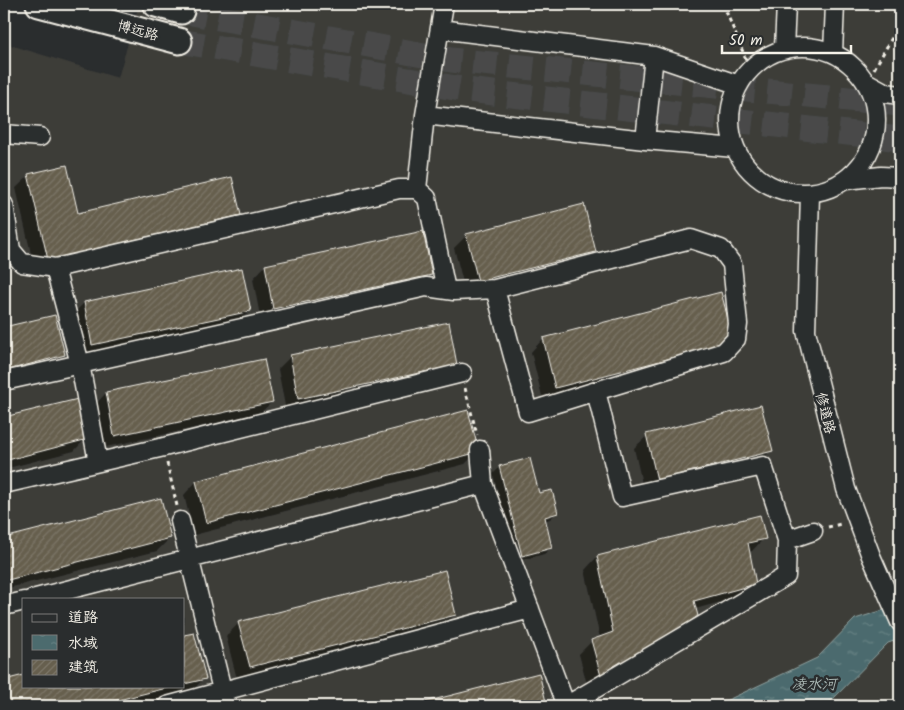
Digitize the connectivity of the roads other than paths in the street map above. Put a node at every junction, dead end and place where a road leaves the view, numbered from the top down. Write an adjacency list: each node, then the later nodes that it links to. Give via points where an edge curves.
1 (39, 4): 8 (main road, 博远路)
2 (156, 4): 6 (main road)
3 (444, 4): 7 (street)
4 (786, 4): 9 (street)
5 (835, 4): 10 (street)
6 (181, 11)
7 (440, 29): 11 (street); 15 (street)
8 (179, 41)
9 (784, 49): 10 (street, via 809,47); 13 (street, via 765,57 750,69)
10 (833, 53): 12 (street, via 852,65)
11 (654, 56): 13 (street); 18 (street)
12 (866, 82): 14 (street, via 886,93); 21 (street, via 874,102 874,138 862,164)
13 (739, 85): 19 (street, via 731,105 730,127)
14 (900, 95)
15 (425, 115): 18 (street); 22 (street)
16 (4, 134): 17 (street)
17 (40, 137)
18 (644, 140): 19 (street)
19 (735, 148): 23 (street, via 748,168 765,183 787,192)
20 (900, 177): 21 (street)
21 (846, 180): 23 (street)
22 (416, 189): 25 (street, via 399,189); 27 (street, via 427,198)
23 (810, 194): 44 (street, 修遠路, via 806,331 846,490)
24 (4, 205): 25 (street, via 11,250 22,264)
25 (55, 268): 28 (street)
26 (495, 289): 27 (street); 31 (street, via 528,412); 31 (street, via 691,239 721,249 732,264 738,324 736,339 724,352)
27 (446, 290): 28 (street, via 426,287)
28 (80, 364): 30 (street); 33 (street)
29 (462, 373): 33 (street)
30 (4, 381)
31 (596, 391): 38 (street, via 622,497 763,466)
32 (480, 450): 35 (street)
33 (98, 462): 34 (street)
34 (4, 484)
35 (483, 484): 39 (street); 43 (street)
36 (180, 521): 39 (street)
37 (813, 531): 38 (street)
38 (787, 540): 47 (street, via 786,576)
39 (190, 559): 40 (street); 45 (street)
40 (36, 598)
41 (22, 602): 42 (street)
42 (4, 606)
43 (530, 609): 45 (street); 47 (street)
44 (900, 622)
45 (225, 699): 46 (street)
46 (167, 706)
47 (566, 706)

